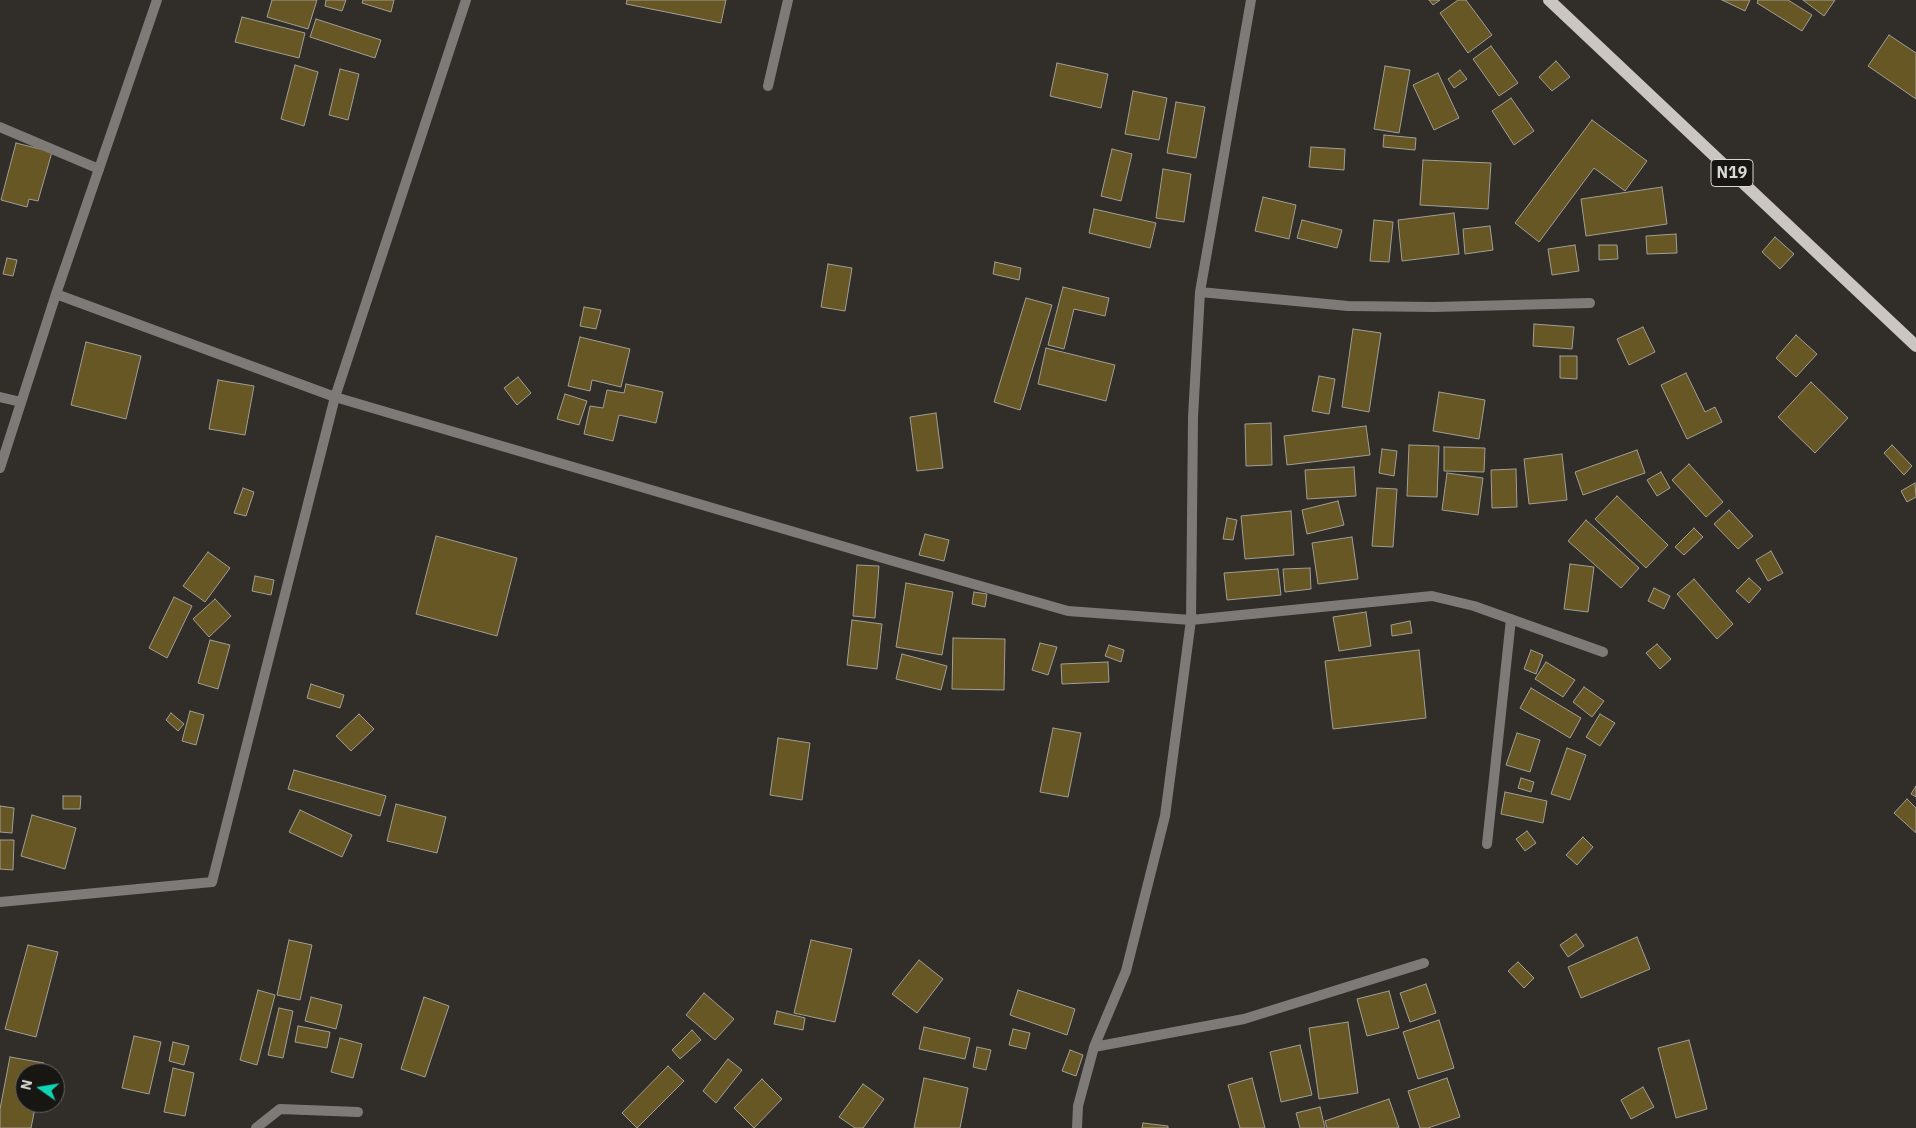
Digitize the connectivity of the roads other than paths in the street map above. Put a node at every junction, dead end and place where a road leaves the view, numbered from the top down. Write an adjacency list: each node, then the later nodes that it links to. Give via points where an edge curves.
1 (157, 0): 8 (street)
2 (466, 0): 14 (street)
3 (788, 0): 6 (street)
4 (1251, 0): 9 (street)
5 (1549, 0): 12 (main road, N19)
6 (768, 86)
7 (0, 127): 8 (street)
8 (99, 170): 10 (street)
9 (1200, 292): 11 (street, via 1348,306); 18 (street, via 1193,417)
10 (56, 294): 14 (street); 15 (street)
11 (1590, 303)
12 (1916, 346)
13 (0, 397): 15 (street)
14 (335, 397): 18 (street, via 1068,611); 21 (street, via 212,882)
15 (22, 402): 16 (street)
16 (0, 468)
17 (1511, 619): 18 (street, via 1432,596); 19 (street); 20 (street)
18 (1192, 620): 23 (street, via 1165,816 1126,971)
19 (1603, 652)
20 (1487, 844)
21 (0, 902)
22 (1424, 963): 23 (street, via 1244,1019)
23 (1094, 1047): 26 (street, via 1078,1106)
24 (358, 1112): 25 (street, via 280,1109)
25 (256, 1128)
26 (1078, 1128)

